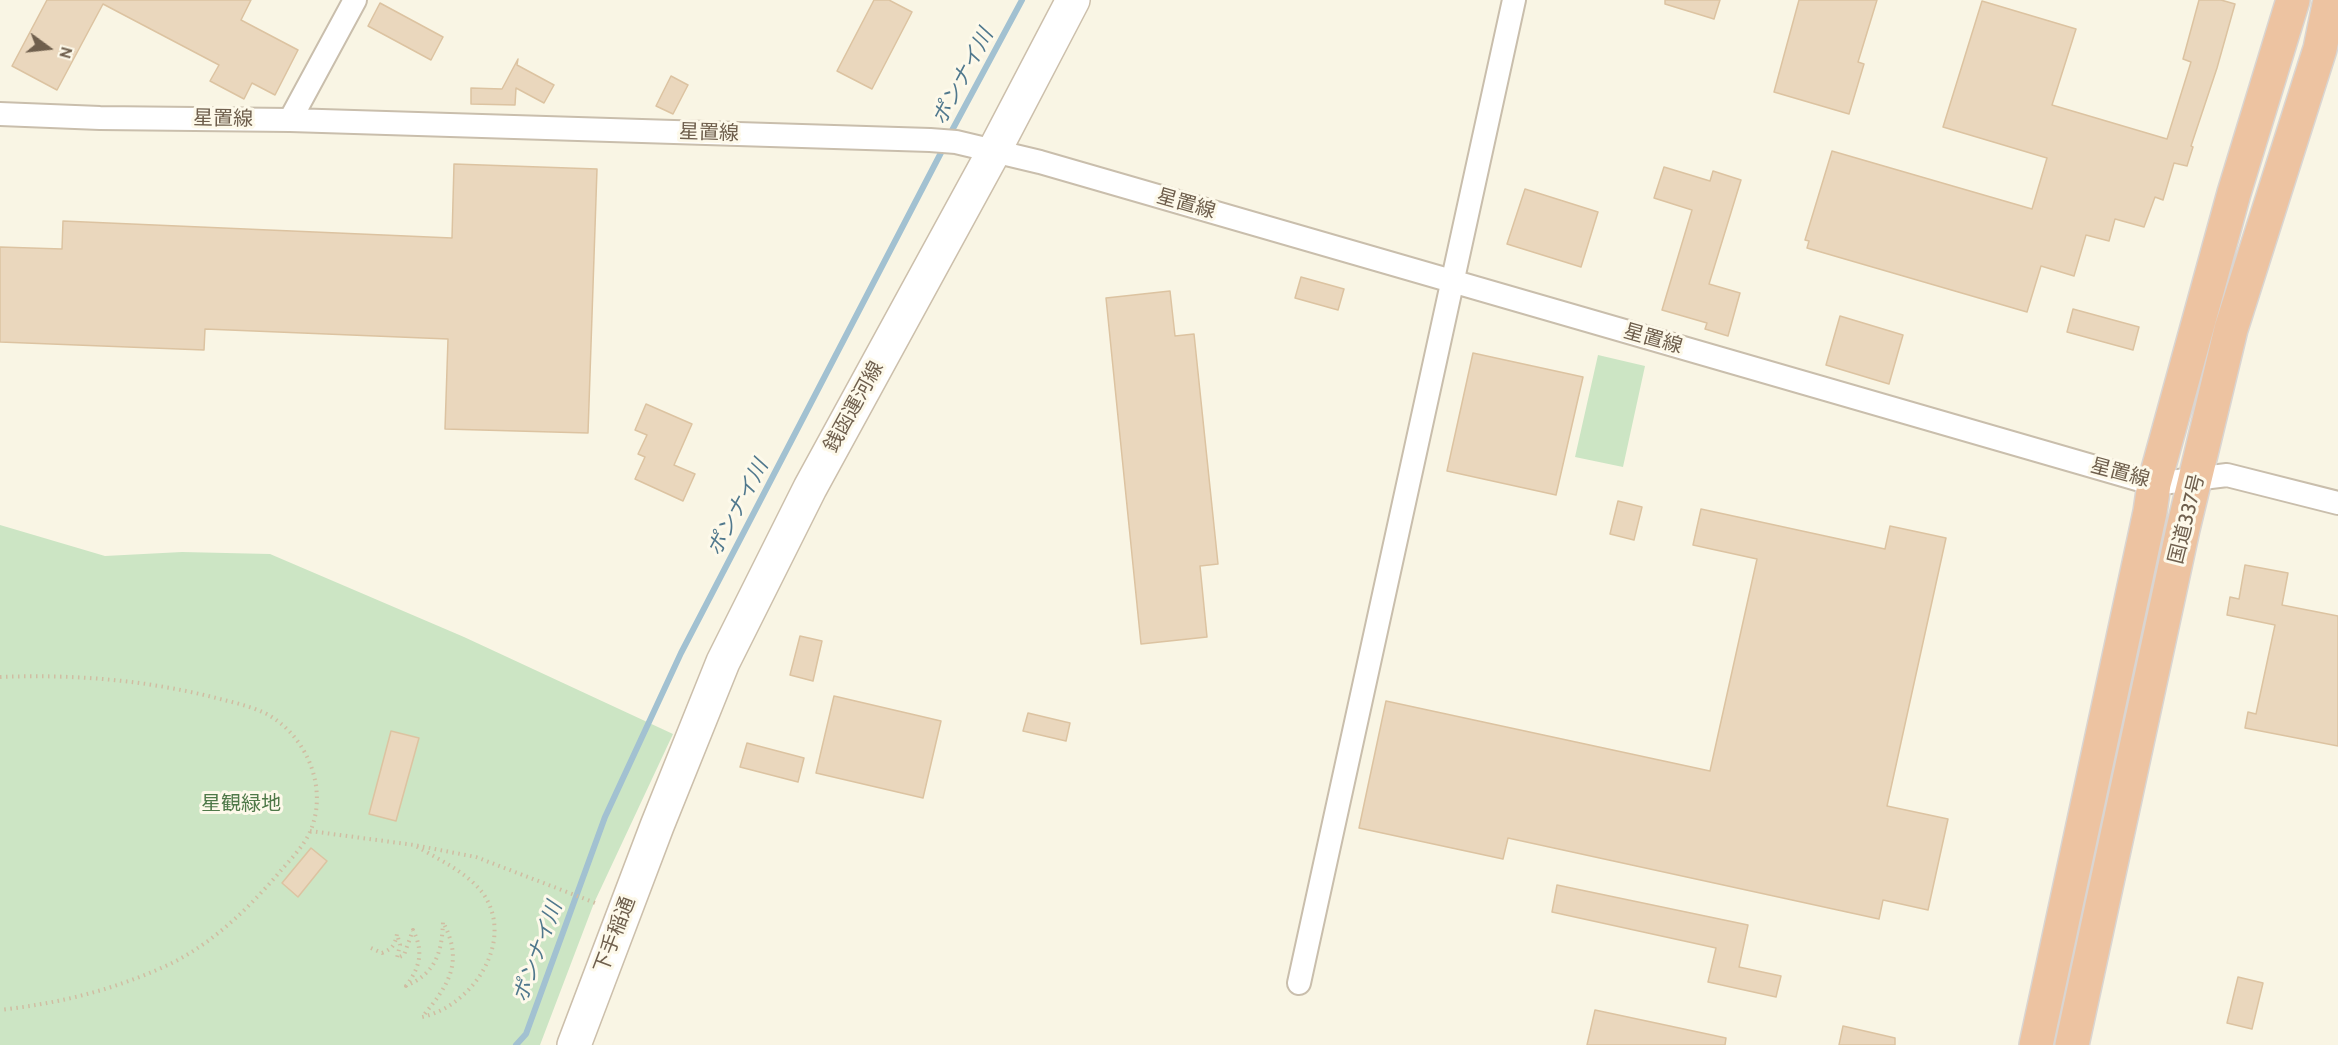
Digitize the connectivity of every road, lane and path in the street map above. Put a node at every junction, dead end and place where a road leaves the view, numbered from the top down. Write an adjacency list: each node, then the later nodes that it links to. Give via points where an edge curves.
1 (355, 0): 7 (street)
2 (1073, 0): 8 (street, 銭函運河線)
3 (1514, 0): 9 (street)
4 (2293, 0): 11 (highway, 国道337号, via 2234,193)
5 (2332, 7): 10 (highway, 国道337号, via 2231,329)
6 (0, 114): 7 (street, 星置線)
7 (290, 120): 8 (street, 星置線, via 930,140 956,142)
8 (993, 153): 9 (street, 星置線, via 1040,162); 14 (street, 銭函運河線, via 784,539 723,662)
9 (1452, 281): 11 (street, 星置線); 19 (street)
10 (2197, 478): 11 (street, 星置線); 12 (street, 星置線, via 2227,475); 23 (highway, 国道337号)
11 (2154, 484): 22 (highway, 国道337号)
12 (2338, 502)
13 (0, 677): 15 (path, via 81,677 174,687 247,706 278,721 299,741 313,767 316,796)
14 (657, 826): 21 (street, 下手稲通)
15 (310, 831): 16 (path); 20 (path, via 256,900 215,936 172,963 109,989 48,1005)
16 (414, 845): 17 (path, via 476,857); 18 (path, via 455,869 482,892 494,919 493,945 485,969 455,1003 437,1014 422,1017 444,991 450,973 451,937 442,922 439,955 421,980 406,986 416,973 420,957 413,930 404,955 397,958 397,934 390,950 382,953)
17 (598, 904)
18 (371, 948)
19 (1299, 983)
20 (0, 1010)
21 (574, 1045)
22 (2036, 1045)
23 (2072, 1045)

